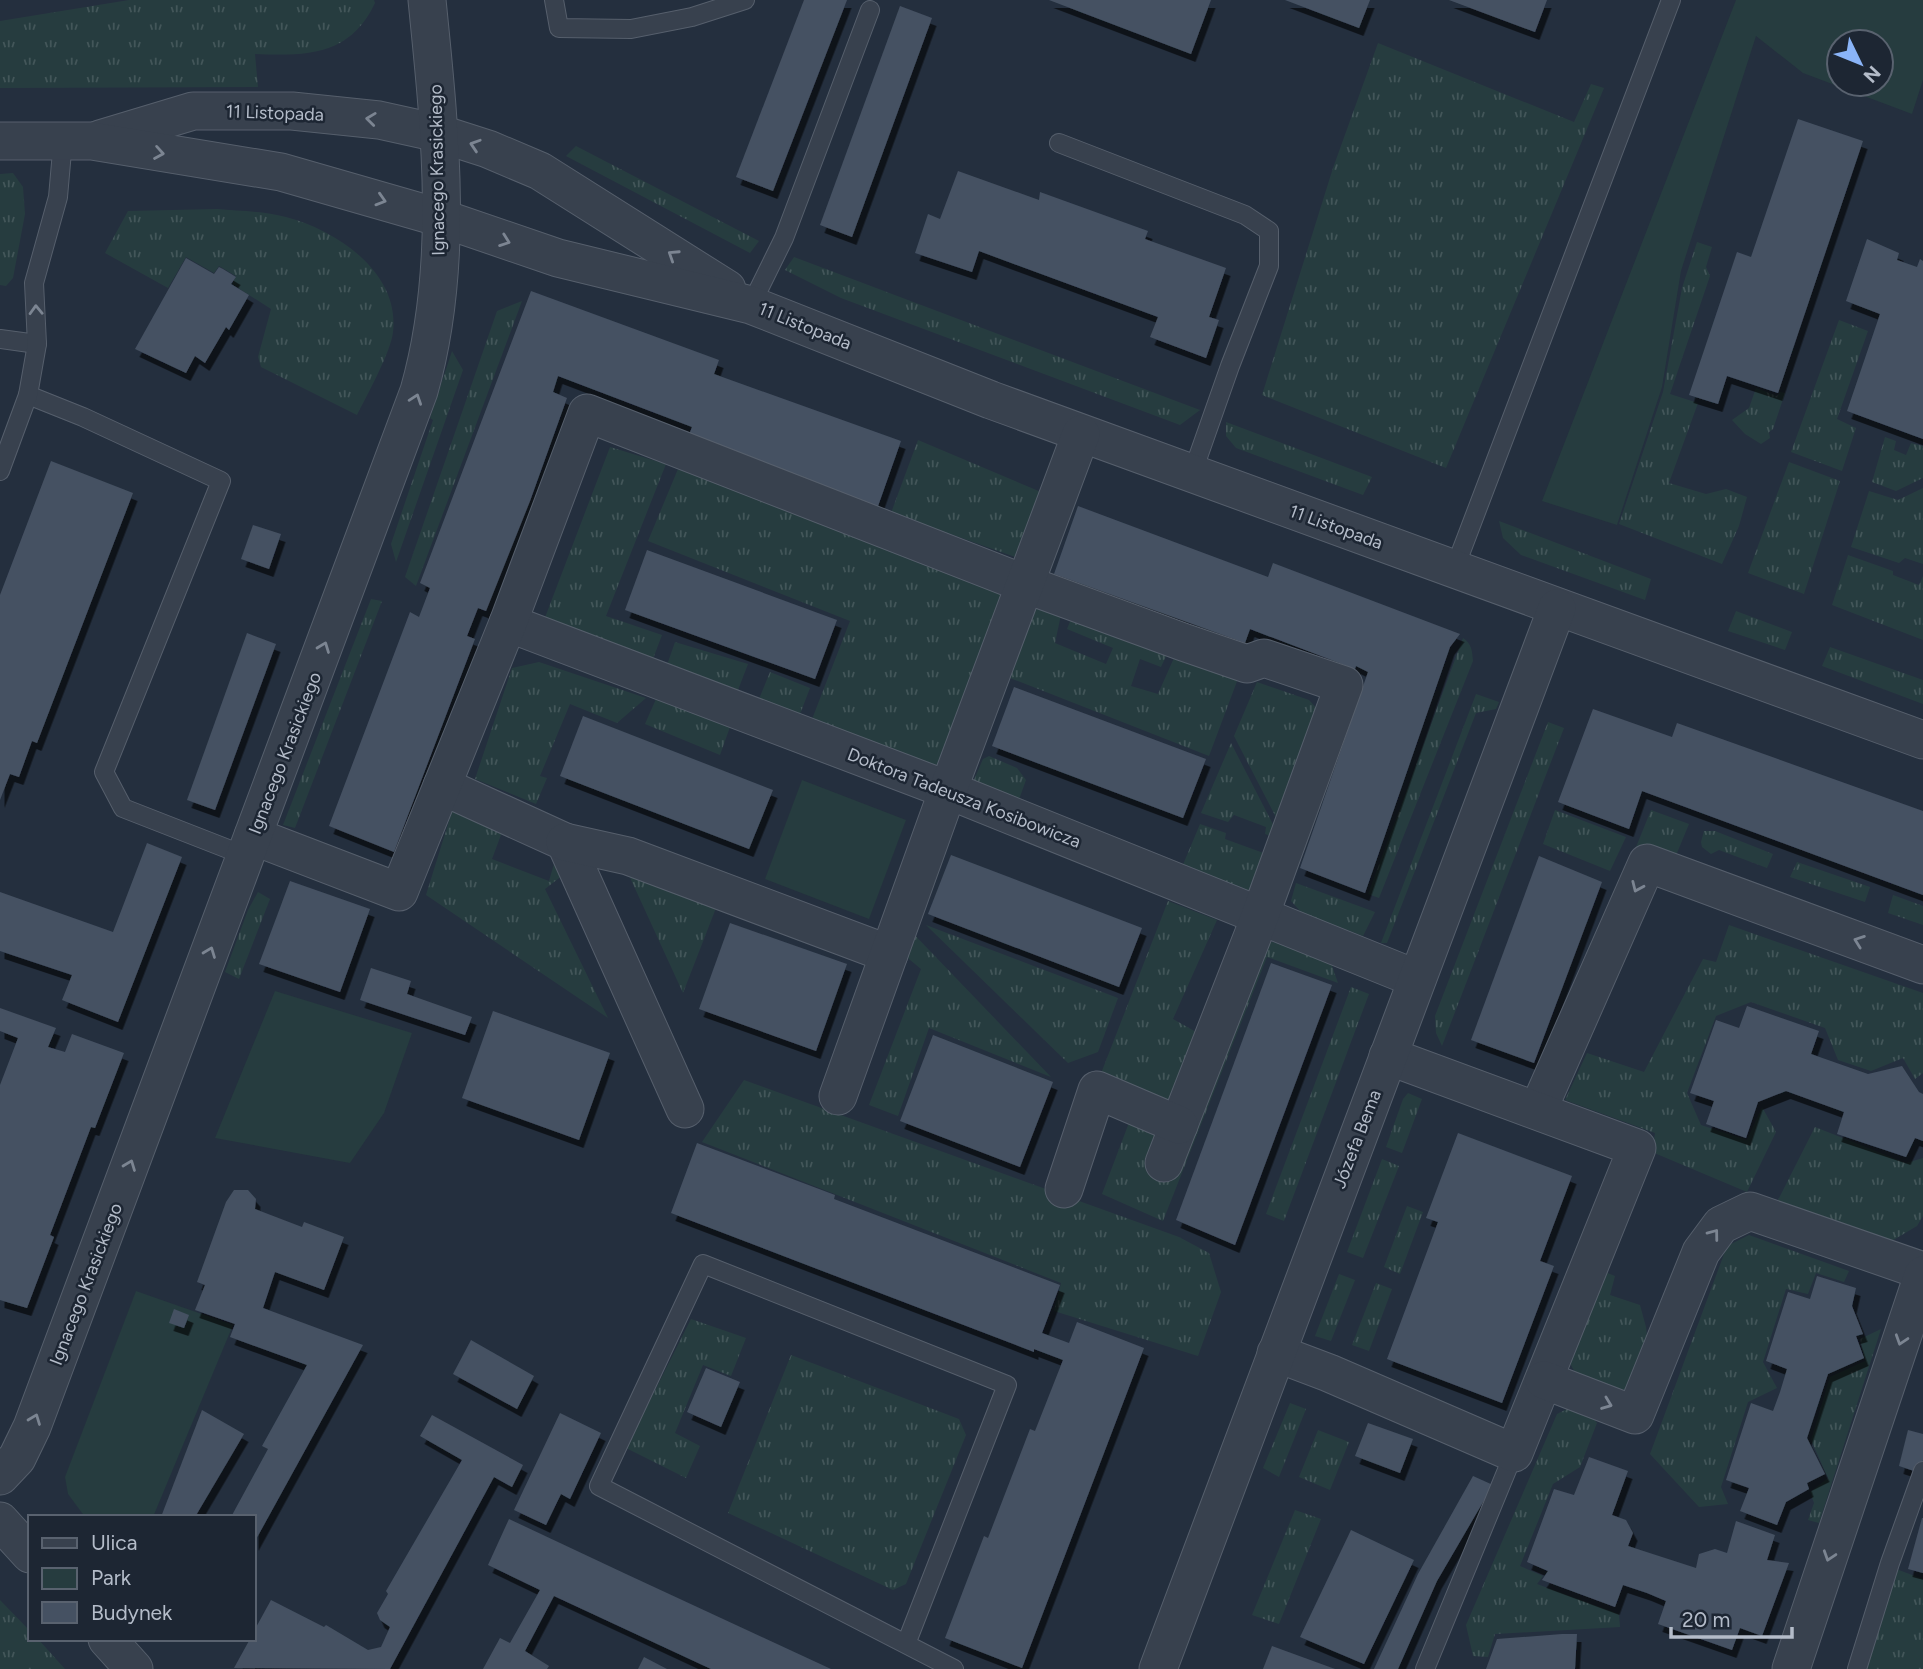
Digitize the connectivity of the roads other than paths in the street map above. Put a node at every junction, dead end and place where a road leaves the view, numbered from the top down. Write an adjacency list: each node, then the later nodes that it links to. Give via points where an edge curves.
1 (427, 0): 6 (street, Ignacego Krasickiego)
2 (554, 0): 3 (lane, via 559,28 631,29 692,18)
3 (745, 0)
4 (1671, 0): 18 (lane)
5 (870, 10): 11 (lane, via 784,238)
6 (438, 133): 7 (street, 11 Listopada, one-way to 7, via 379,120 292,111 193,111); 10 (street, Ignacego Krasickiego); 11 (street, 11 Listopada, one-way to 6, via 540,172)
7 (77, 141): 8 (street, 11 Listopada); 10 (street, 11 Listopada, one-way to 10, via 281,172); 13 (lane, one-way to 7, via 34,283)
8 (0, 142)
9 (1059, 143): 17 (lane, via 1245,215 1269,231 1269,266)
10 (441, 218): 11 (street, 11 Listopada, one-way to 11, via 558,258); 26 (street, Ignacego Krasickiego, one-way to 10, via 419,391 432,340)
11 (751, 304): 15 (street, 11 Listopada)
12 (0, 339): 13 (lane)
13 (37, 344): 14 (lane)
14 (28, 396): 16 (lane); 26 (lane, via 221,481 104,772 123,808)
15 (1081, 434): 17 (street, 11 Listopada); 19 (street)
16 (0, 471)
17 (1192, 474): 18 (street, 11 Listopada)
18 (1454, 570): 20 (street, 11 Listopada)
19 (1025, 584): 21 (street, via 587,413); 24 (street); 27 (street, via 1247,664 1264,658 1344,685)
20 (1557, 608): 22 (street, 11 Listopada); 30 (street, Józefa Bema)
21 (508, 623): 23 (street); 24 (street, Doktora Tadeusza Kosibowicza)
22 (1923, 740)
23 (442, 786): 25 (street); 26 (street, via 399,892)
24 (948, 790): 27 (street, Doktora Tadeusza Kosibowicza); 28 (street)
25 (565, 842): 28 (street, via 628,856); 33 (street)
26 (250, 846): 43 (street, Ignacego Krasickiego, one-way to 26, via 24,1447)
27 (1260, 916): 30 (street, Doktora Tadeusza Kosibowicza); 35 (street)
28 (889, 954): 32 (street)
29 (1923, 965): 34 (street, one-way to 34, via 1647,863)
30 (1417, 979): 31 (street, Józefa Bema)
31 (1388, 1056): 34 (street); 39 (street, Józefa Bema)
32 (838, 1096)
33 (685, 1109)
34 (1538, 1110): 40 (street, via 1637,1148)
35 (1179, 1125): 36 (street); 37 (street, via 1097,1090)
36 (1164, 1163)
37 (1064, 1189)
38 (1923, 1273): 40 (street, one-way to 38, via 1636,1415 1701,1252 1721,1225 1750,1210); 52 (street, one-way to 52)
39 (1276, 1353): 41 (street); 50 (street, Józefa Bema)
40 (1544, 1380): 41 (street)
41 (1514, 1453): 51 (lane)
42 (1923, 1471): 53 (lane)
43 (0, 1476)
44 (0, 1521): 45 (street)
45 (28, 1552)
46 (109, 1641): 48 (street)
47 (906, 1644): 47 (lane, via 599,1486 703,1264 1007,1385); 49 (lane)
48 (134, 1669)
49 (954, 1669)
50 (1158, 1669)
51 (1425, 1669)
52 (1791, 1669)
53 (1857, 1669)

